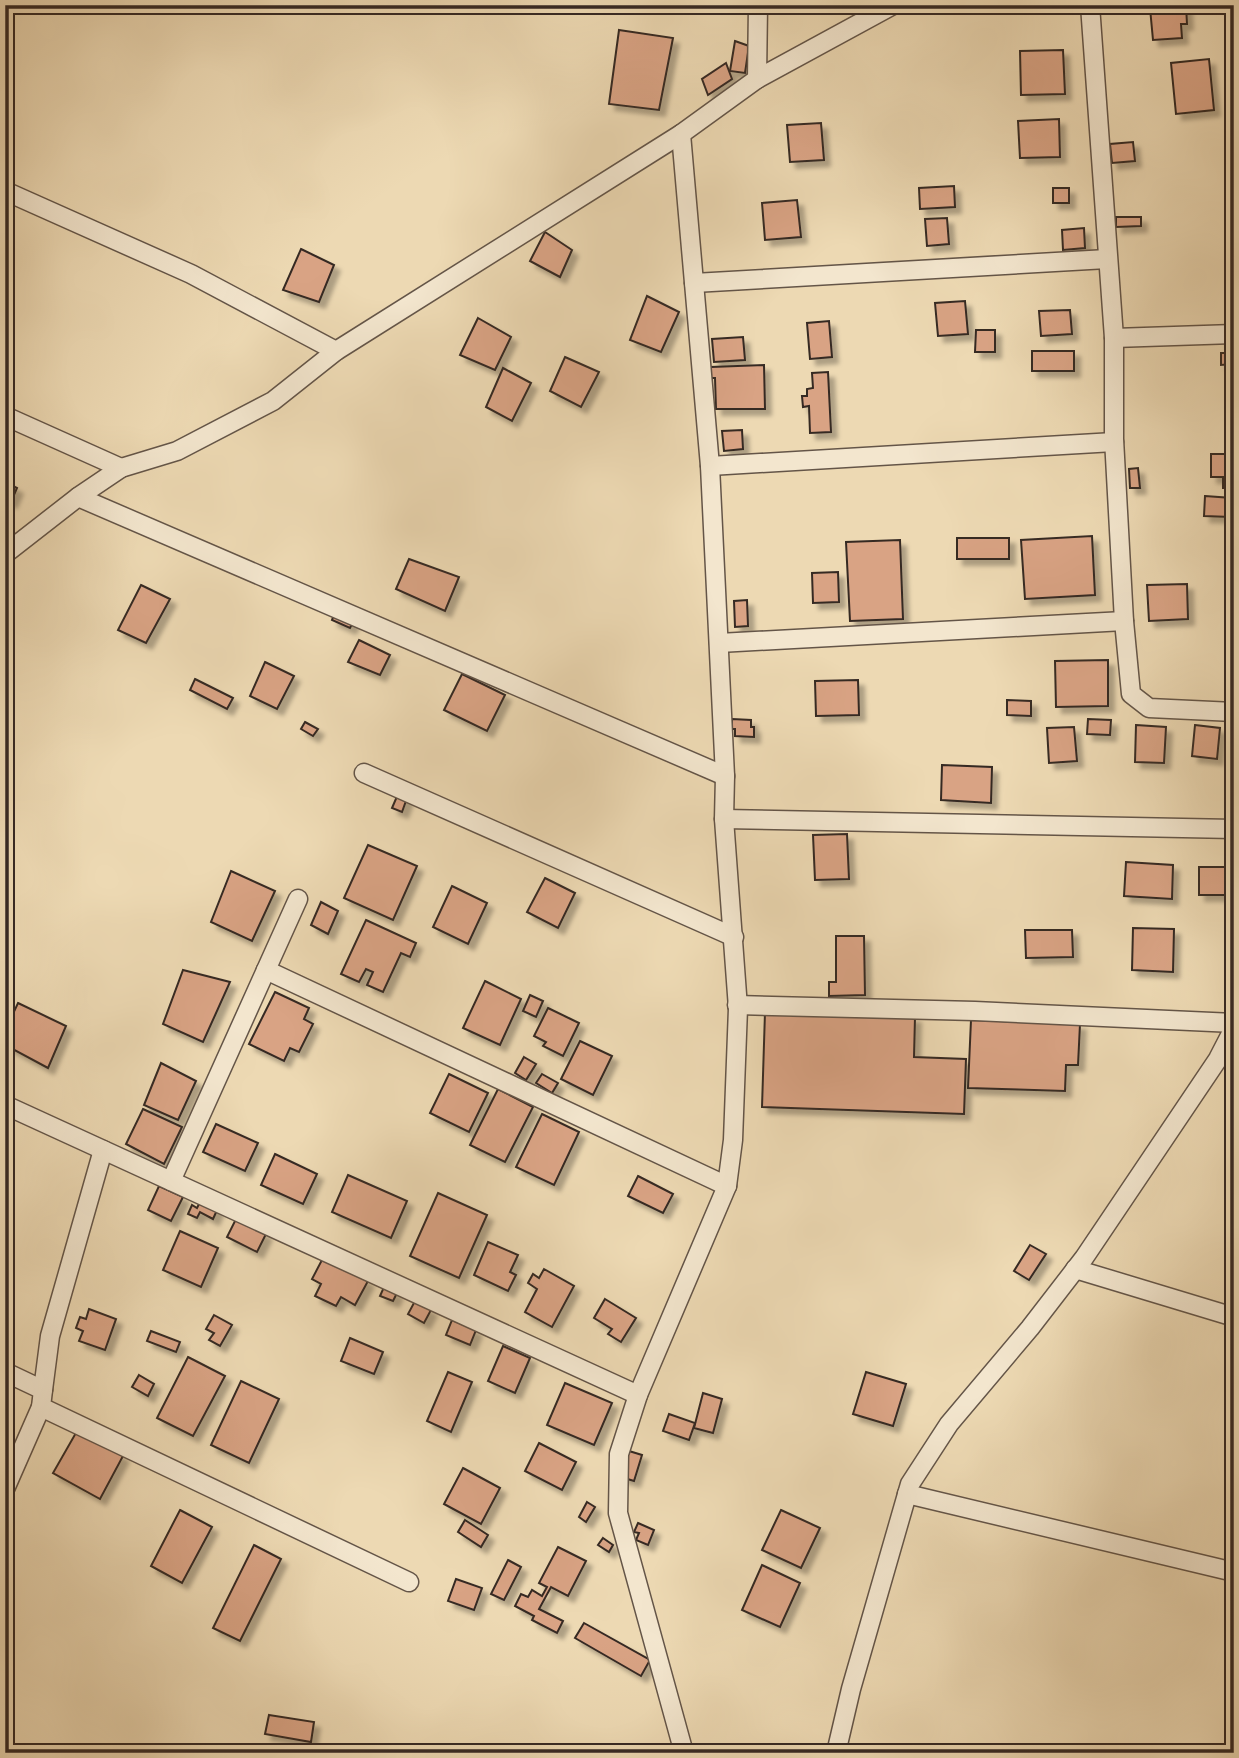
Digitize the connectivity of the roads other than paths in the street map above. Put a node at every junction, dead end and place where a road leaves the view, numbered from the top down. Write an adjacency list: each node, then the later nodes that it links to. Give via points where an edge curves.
1 (758, 5): 4 (street)
2 (893, 5): 4 (street)
3 (1090, 5): 7 (street)
4 (757, 79): 5 (street)
5 (681, 134): 8 (street); 11 (street)
6 (5, 191): 11 (street, via 191,274)
7 (1107, 259): 8 (street); 10 (street)
8 (694, 283): 14 (street)
9 (1234, 334): 10 (street)
10 (1114, 338): 13 (street)
11 (336, 351): 15 (street, via 273,401 177,450)
12 (5, 416): 15 (street)
13 (1114, 442): 14 (street); 18 (street)
14 (710, 466): 19 (street)
15 (121, 468): 16 (street)
16 (78, 497): 17 (street); 22 (street)
17 (5, 554)
18 (1124, 621): 19 (street); 20 (street, via 1131,694 1149,708)
19 (719, 643): 22 (street)
20 (1234, 712)
21 (364, 773): 26 (street)
22 (725, 776): 23 (street)
23 (724, 819): 24 (street); 26 (street)
24 (1234, 829)
25 (298, 899): 27 (street)
26 (734, 937): 28 (street)
27 (266, 970): 32 (street); 33 (street)
28 (737, 1005): 29 (street, via 975,1011); 33 (street)
29 (1234, 1026): 34 (street, via 1218,1059)
30 (5, 1105): 31 (street)
31 (103, 1150): 32 (street); 38 (street, via 50,1336)
32 (171, 1181): 37 (street)
33 (727, 1186): 37 (street)
34 (1075, 1269): 35 (street); 40 (street, via 949,1424)
35 (1234, 1317)
36 (5, 1372): 38 (street)
37 (638, 1395): 43 (street, via 619,1454 618,1513)
38 (42, 1399): 39 (street); 42 (street)
39 (5, 1489)
40 (907, 1494): 41 (street); 44 (street)
41 (1234, 1573)
42 (409, 1582)
43 (684, 1753)
44 (836, 1753)

